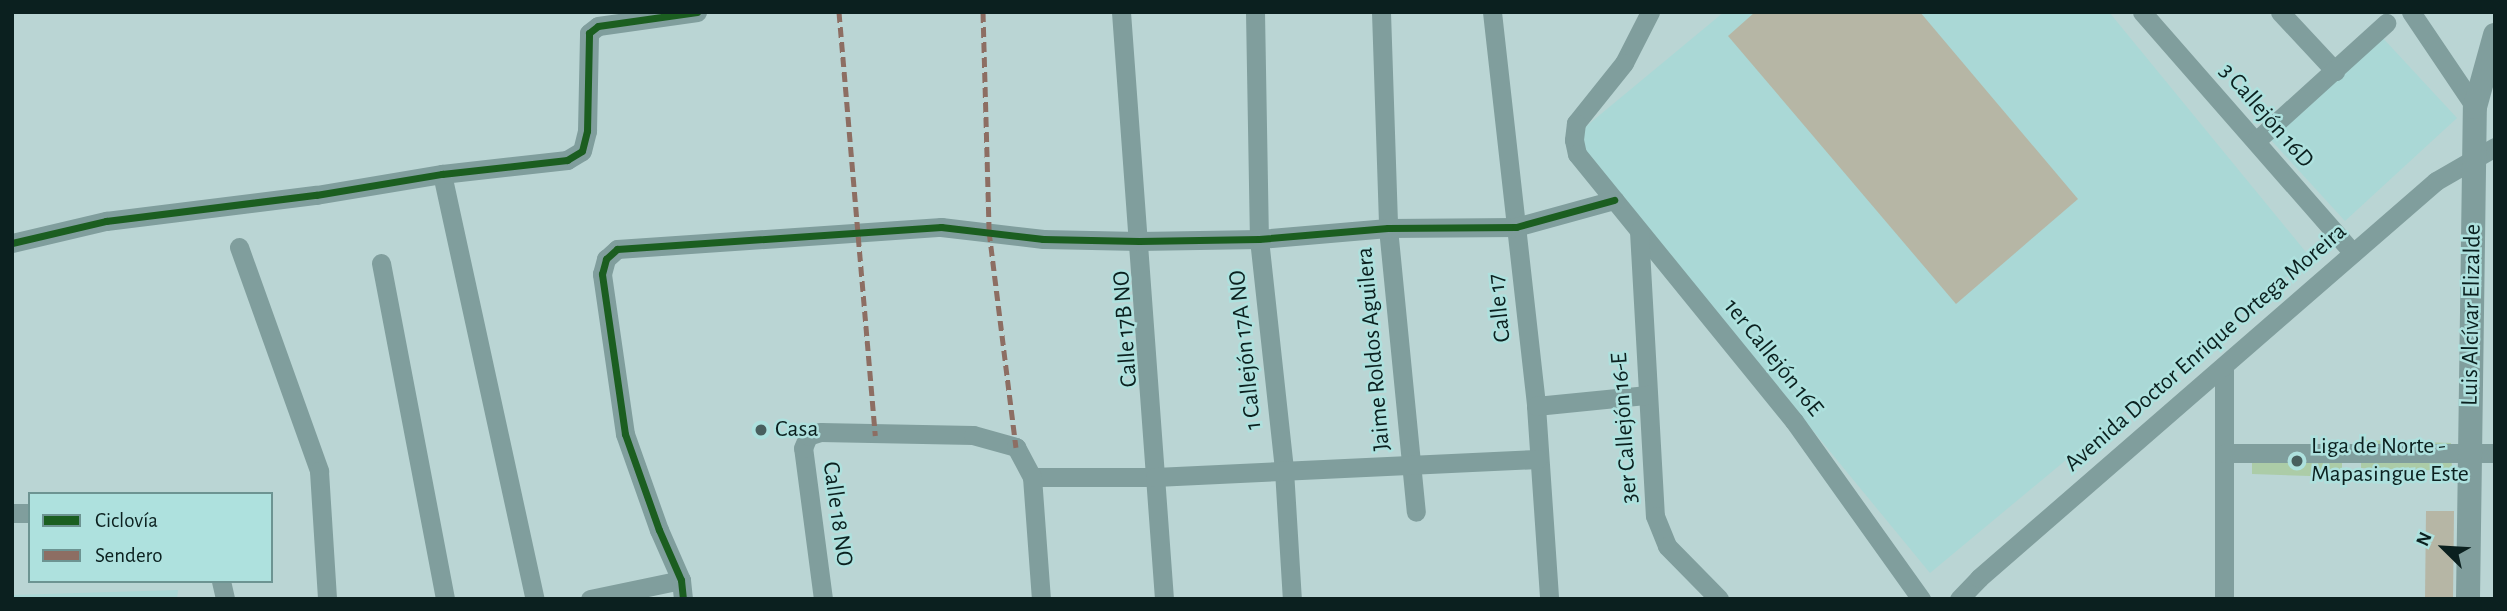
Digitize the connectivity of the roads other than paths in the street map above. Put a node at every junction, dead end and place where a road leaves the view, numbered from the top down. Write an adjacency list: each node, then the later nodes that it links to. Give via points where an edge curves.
1 (697, 12): 16 (street, via 598,26 589,33 587,131 582,151 567,160)
2 (1121, 12): 22 (street, Calle 17B NO)
3 (1255, 12): 21 (street, 1 Callejón 17A NO)
4 (1381, 12): 19 (street, Jaime Roldos Aguilera)
5 (1492, 12): 18 (street, Calle 17)
6 (1650, 12): 17 (street, 1er Callejón 16E, via 1624,63 1576,123 1577,154)
7 (2142, 12): 14 (street, 3 Callejón 16D)
8 (2280, 12): 12 (street)
9 (2411, 12): 13 (street)
10 (2386, 23): 12 (street)
11 (2495, 35): 13 (street, Luis Alcívar Elizalde)
12 (2335, 71): 14 (street)
13 (2475, 107): 15 (street, Luis Alcívar Elizalde)
14 (2256, 141): 25 (street, 3 Callejón 16D)
15 (2484, 152): 25 (street, Avenida Doctor Enrique Ortega Moreira, via 2436,181); 32 (street, Luis Alcívar Elizalde)
16 (442, 174): 23 (street, via 106,221); 43 (street)
17 (1614, 200): 18 (street); 20 (street, 1er Callejón 16E)
18 (1516, 227): 19 (street); 29 (street, Calle 17)
19 (1388, 228): 21 (street); 34 (street, Jaime Roldos Aguilera)
20 (1639, 231): 28 (street, 3er Callejón 16-E); 51 (street, 1er Callejón 16E, via 1794,421)
21 (1259, 239): 22 (street); 35 (street, 1 Callejón 17A NO)
22 (1139, 241): 37 (street, Calle 17B NO); 40 (street, via 1043,239 941,227 617,249 606,259 602,274 625,434)
23 (12, 243)
24 (239, 247): 41 (street, via 319,471)
25 (2353, 253): 27 (street, Avenida Doctor Enrique Ortega Moreira)
26 (381, 263): 42 (street)
27 (2224, 366): 30 (street); 39 (street, Avenida Doctor Enrique Ortega Moreira)
28 (1647, 395): 29 (street); 50 (street, 3er Callejón 16-E, via 1659,530 1667,546)
29 (1536, 406): 33 (street, Calle 17)
30 (2225, 453): 32 (street); 54 (street)
31 (2495, 453): 32 (street)
32 (2470, 454): 55 (street, Luis Alcívar Elizalde)
33 (1538, 458): 34 (street); 49 (street, Calle 17)
34 (1409, 466): 35 (street); 38 (street, Jaime Roldos Aguilera)
35 (1284, 470): 37 (street); 48 (street, 1 Callejón 17A NO)
36 (1032, 477): 37 (street); 45 (street, Calle 18 NO, via 1016,447 974,435 820,432 808,436 803,448); 46 (street)
37 (1155, 477): 47 (street, Calle 17B NO)
38 (1416, 512)
39 (1979, 578): 52 (street, Avenida Doctor Enrique Ortega Moreira); 53 (street)
40 (682, 589): 44 (street)
41 (327, 599)
42 (445, 599)
43 (535, 599)
44 (590, 599)
45 (823, 599)
46 (1041, 599)
47 (1164, 599)
48 (1292, 599)
49 (1549, 599)
50 (1719, 599)
51 (1921, 599)
52 (1959, 599)
53 (1979, 599)
54 (2224, 599)
55 (2468, 599)

